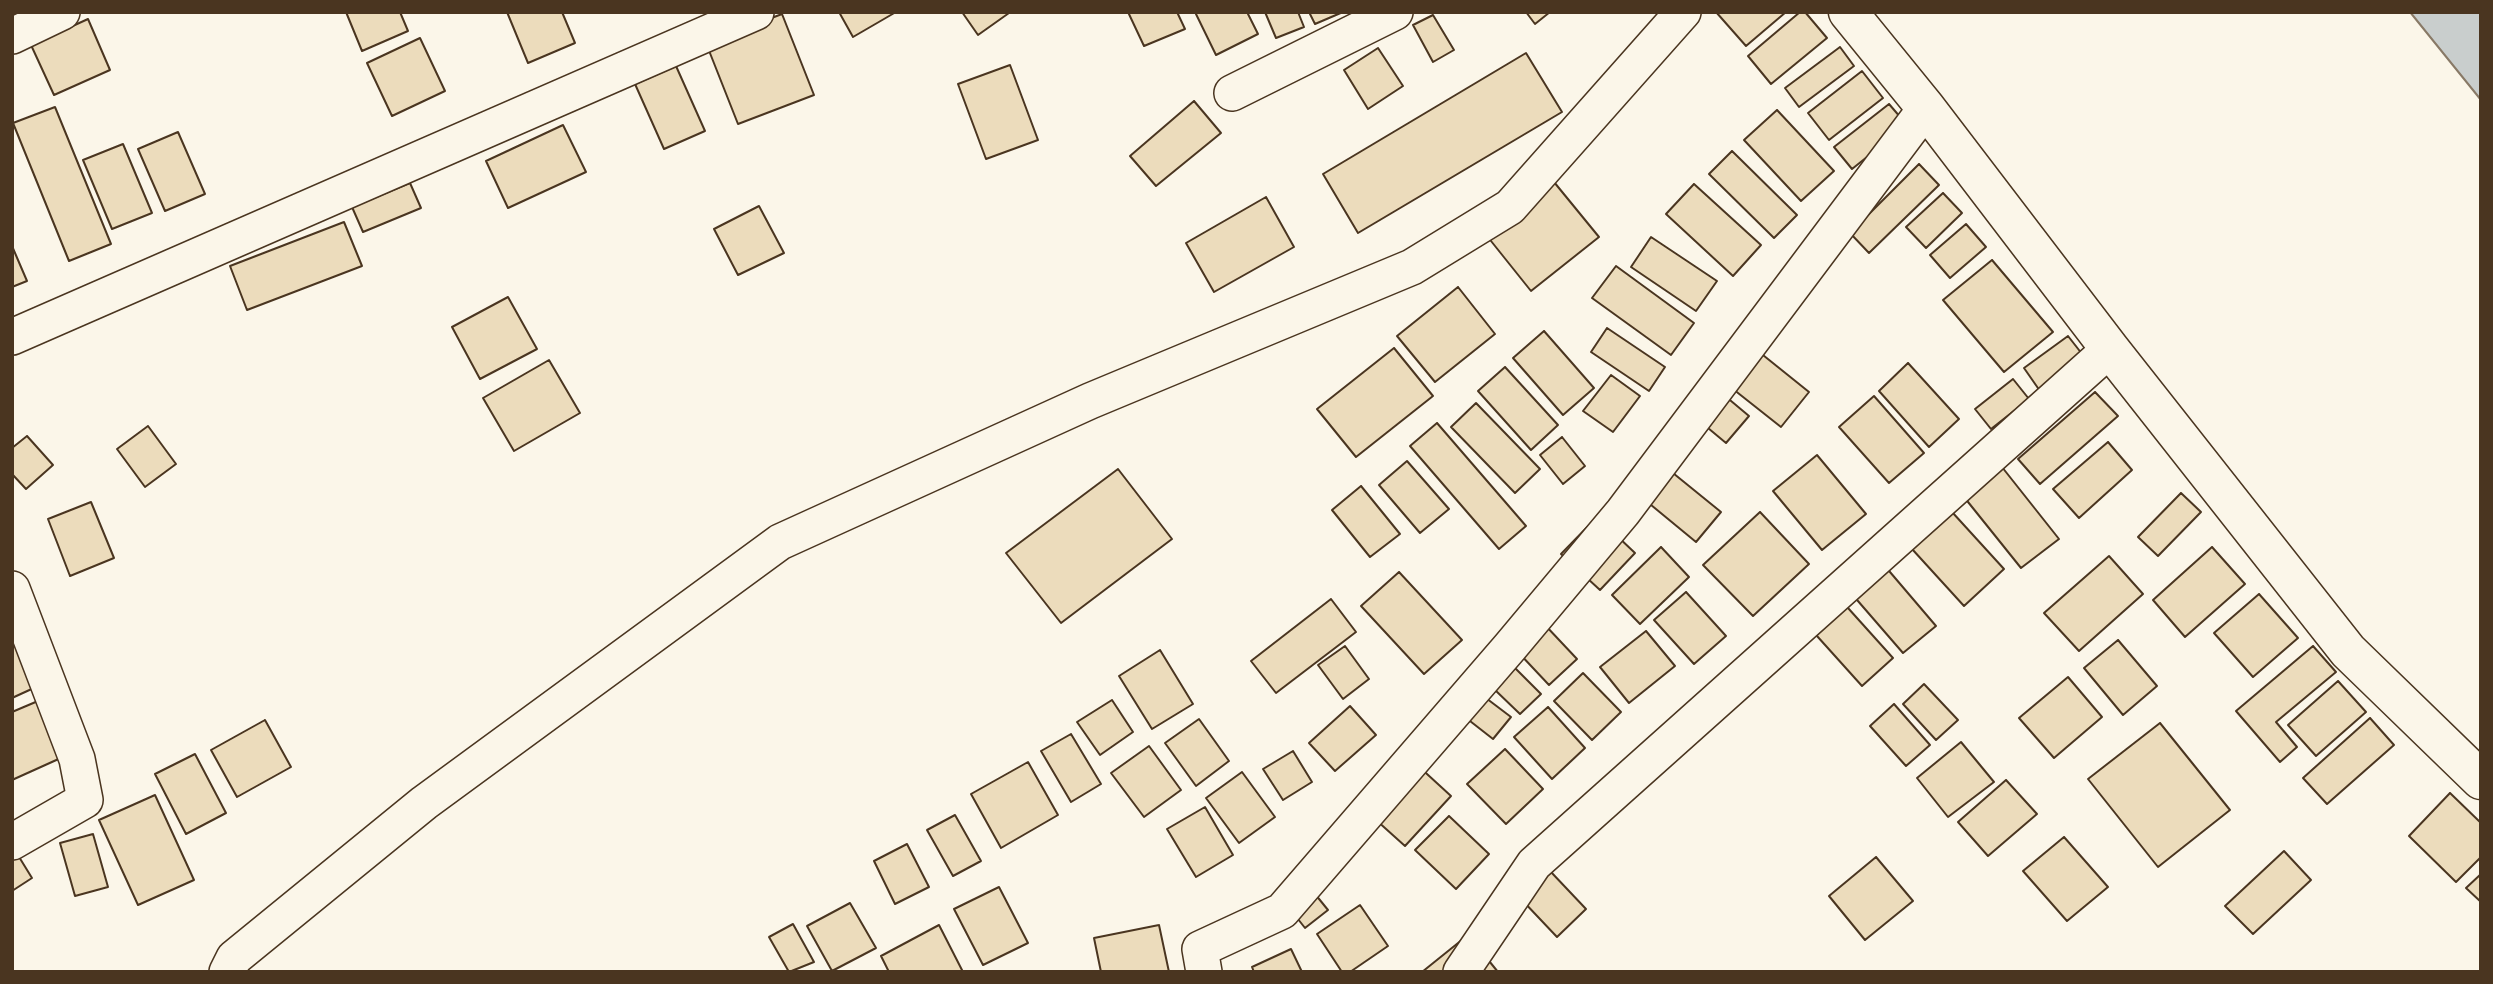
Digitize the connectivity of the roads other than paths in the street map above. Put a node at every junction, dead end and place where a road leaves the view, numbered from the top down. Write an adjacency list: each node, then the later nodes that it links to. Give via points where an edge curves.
1 (62, 12): 6 (street)
2 (756, 12): 9 (street)
3 (1395, 12): 7 (street)
4 (1683, 12): 14 (street, via 1510,207 1412,267 1090,401 780,542 424,803 234,958)
5 (1848, 12): 8 (highway)
6 (12, 36)
7 (1232, 93)
8 (1926, 107): 10 (highway); 15 (street, via 1623,512 1528,626 1282,911 1200,949)
9 (12, 337)
10 (2110, 349): 12 (highway, via 2348,652); 16 (street, via 1534,864)
11 (12, 589): 13 (street, via 77,759 85,800)
12 (2481, 780)
13 (12, 842)
14 (227, 972)
15 (1204, 972)
16 (1461, 972)

